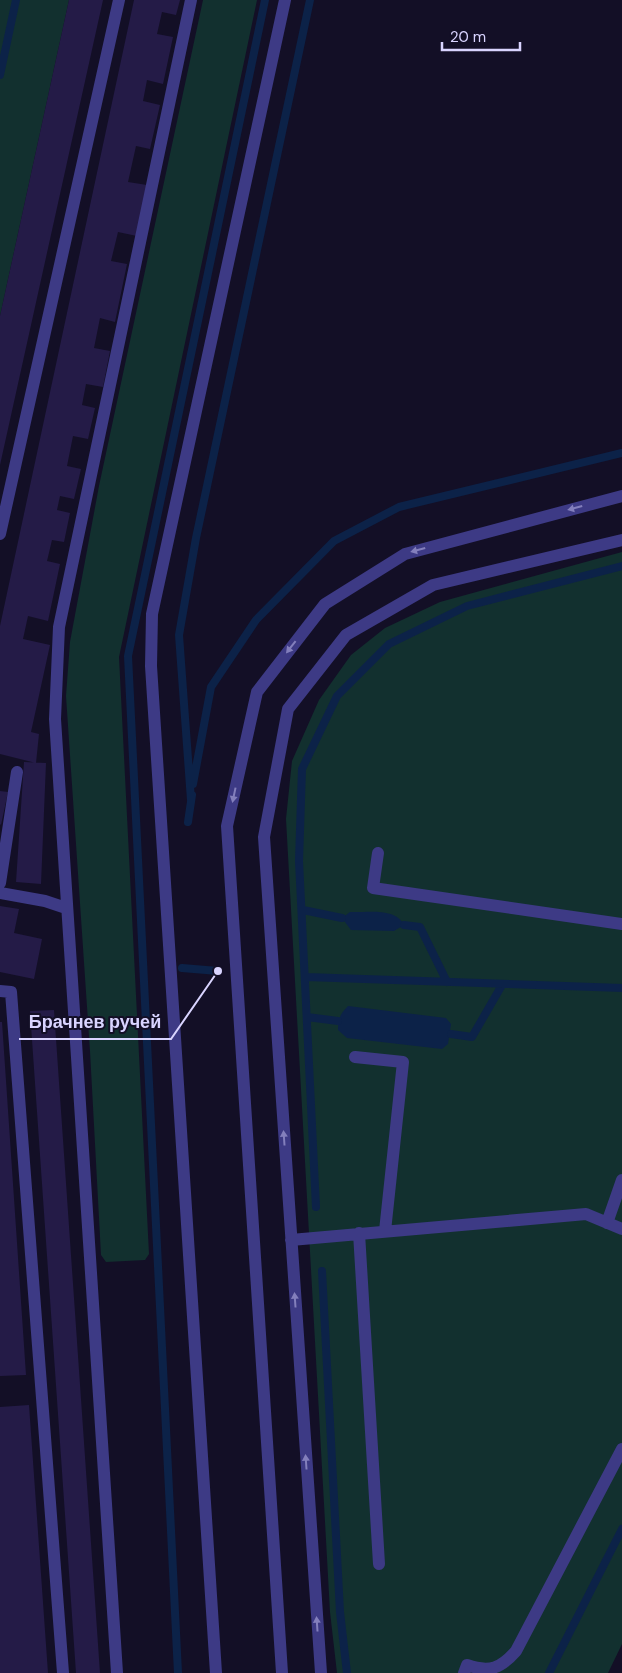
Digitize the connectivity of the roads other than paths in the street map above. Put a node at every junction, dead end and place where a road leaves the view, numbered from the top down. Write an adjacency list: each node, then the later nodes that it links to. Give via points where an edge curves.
1 (119, 0): 5 (street)
2 (191, 0): 11 (street, via 59,626 55,719)
3 (285, 0): 25 (street, via 152,614 151,666)
4 (622, 496): 26 (street, one-way to 26, via 405,554 325,604 257,692 227,826)
5 (0, 534)
6 (622, 540): 20 (street, one-way to 6, via 264,837 288,709 346,635 433,585)
7 (17, 772): 9 (street)
8 (378, 853): 12 (street, via 373,888)
9 (0, 883)
10 (0, 893): 11 (street)
11 (66, 908): 24 (street)
12 (622, 924)
13 (0, 991): 23 (street, via 11,992)
14 (355, 1057): 18 (street, via 403,1062)
15 (622, 1180): 16 (street)
16 (607, 1222): 17 (street); 18 (street, via 586,1214)
17 (622, 1229)
18 (385, 1231): 19 (street)
19 (359, 1233): 20 (street); 22 (street)
20 (291, 1240): 27 (street, one-way to 20)
21 (622, 1449): 28 (street, via 516,1651 505,1664 480,1670 467,1665)
22 (379, 1564)
23 (63, 1673)
24 (117, 1673)
25 (216, 1673)
26 (282, 1673)
27 (321, 1673)
28 (464, 1673)

